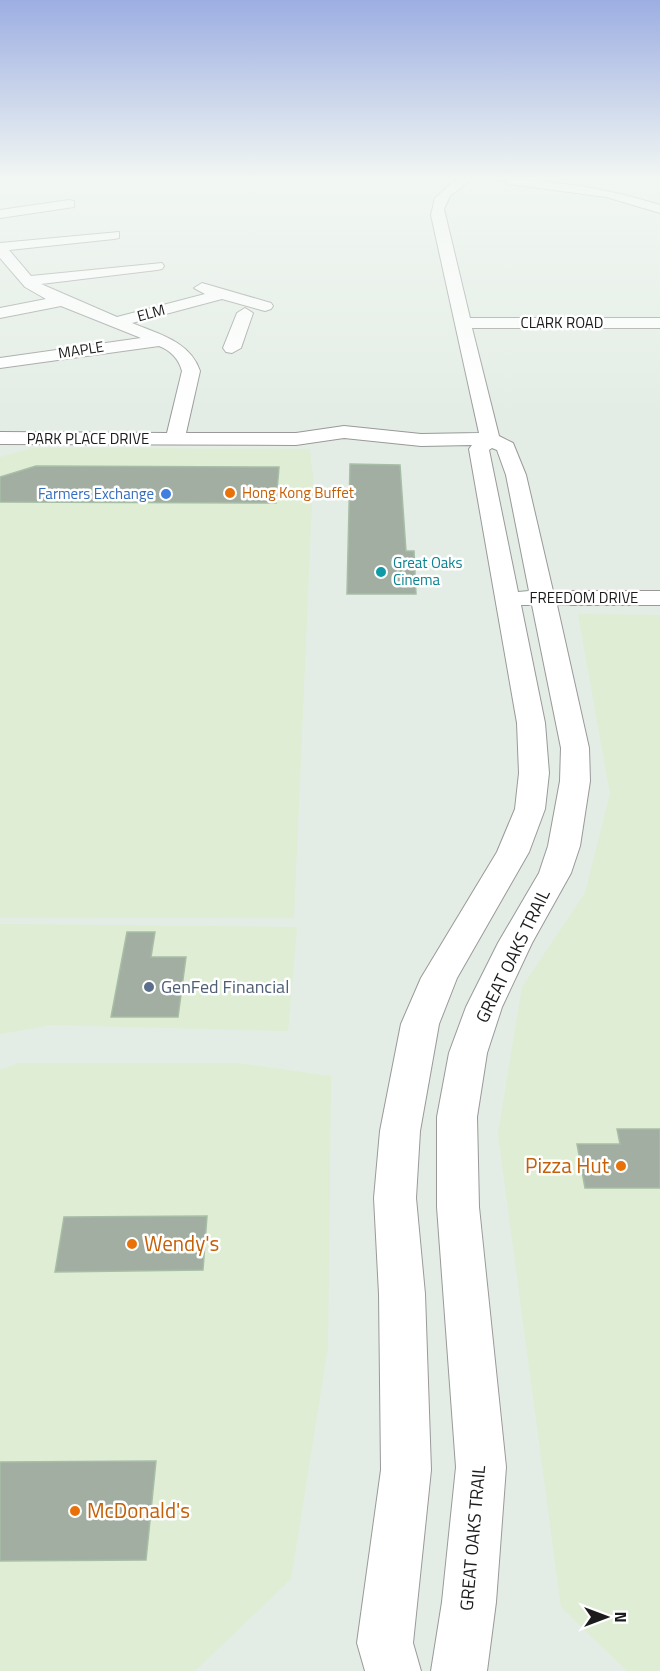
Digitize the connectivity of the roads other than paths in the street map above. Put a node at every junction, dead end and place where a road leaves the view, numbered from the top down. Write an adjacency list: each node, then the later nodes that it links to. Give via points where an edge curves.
1 (9, 258): 5 (street, PARK PLACE DRIVE)
2 (449, 258): 13 (street)
3 (157, 266): 5 (street)
4 (0, 273): 5 (street)
5 (24, 276): 8 (street, PARK PLACE DRIVE)
6 (189, 284): 7 (street)
7 (222, 294): 9 (street, ELM); 10 (street)
8 (62, 301): 11 (street); 12 (street, PARK PLACE DRIVE)
9 (186, 304): 12 (street, ELM); 16 (street, ELM, via 234,317)
10 (265, 306)
11 (0, 313)
12 (116, 322): 15 (street, PARK PLACE DRIVE)
13 (464, 323): 14 (street, CLARK ROAD); 20 (street)
14 (660, 323)
15 (163, 341): 17 (street, MAPLE); 19 (street, PARK PLACE DRIVE, via 181,352 191,371)
16 (232, 348)
17 (0, 363)
18 (0, 438): 19 (street, PARK PLACE DRIVE)
19 (175, 439): 20 (street, PARK PLACE DRIVE, via 296,439 361,447 421,440)
20 (490, 439): 21 (street, GREAT OAKS TRAIL, via 479,449)
21 (525, 598): 22 (street, FREEDOM DRIVE); 23 (street, GREAT OAKS TRAIL, via 534,745 530,809 513,852 439,978 417,1034 399,1131 395,1198 402,1294 406,1470 385,1643); 24 (street, GREAT OAKS TRAIL, via 575,748 575,781 570,821 555,873 484,1007 468,1053 457,1117 458,1207 481,1467)
22 (660, 598)
23 (393, 1671)
24 (459, 1671)

